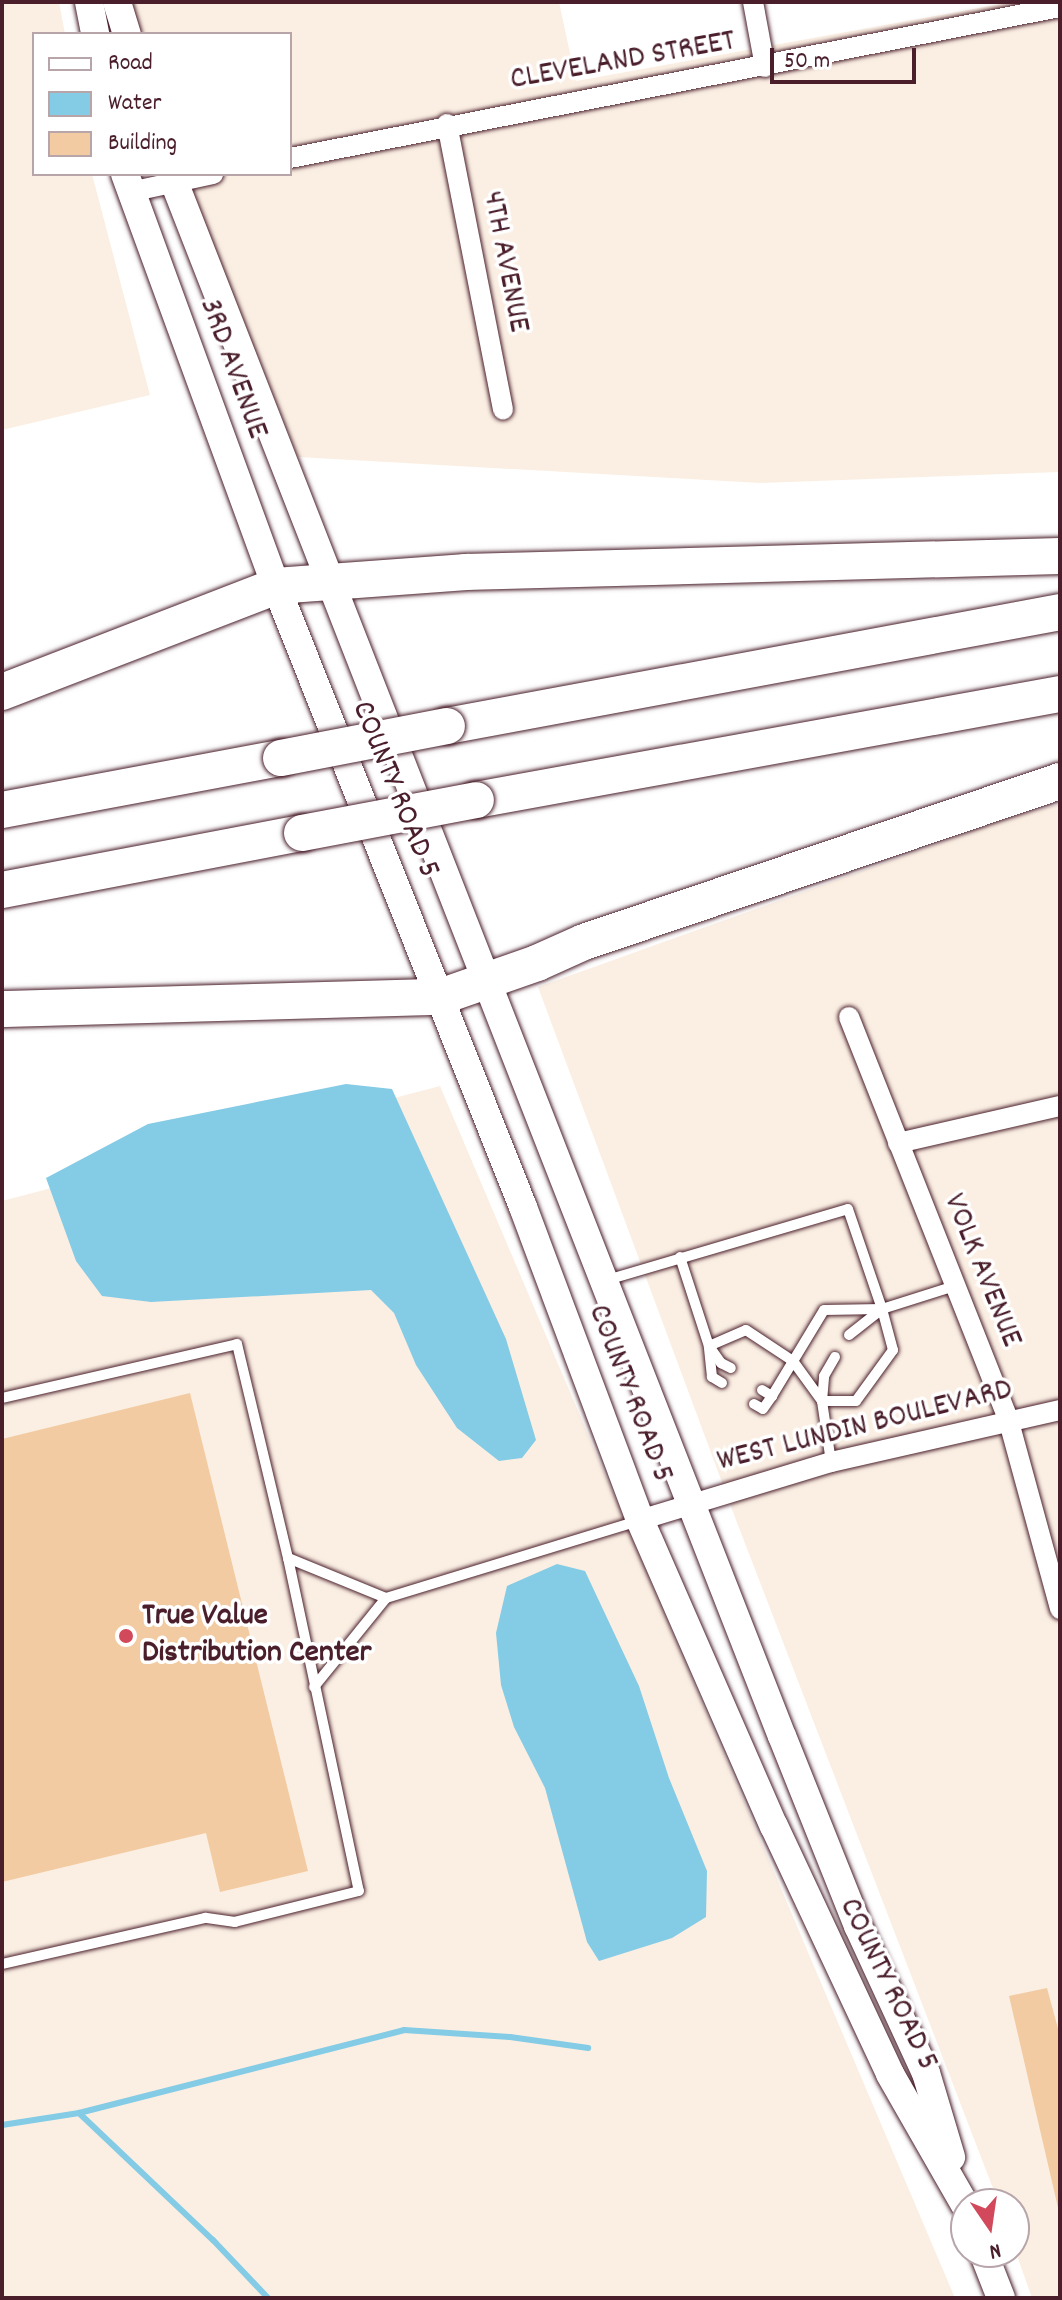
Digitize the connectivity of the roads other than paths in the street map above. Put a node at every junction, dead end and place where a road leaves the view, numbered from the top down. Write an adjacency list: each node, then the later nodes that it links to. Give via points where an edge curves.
1 (89, 2): 5 (street)
2 (117, 2): 6 (street)
3 (753, 2): 7 (street)
4 (1060, 7): 7 (street, CLEVELAND STREET)
5 (95, 32)
6 (126, 32)
7 (765, 67): 8 (street, CLEVELAND STREET)
8 (447, 124): 9 (street, CLEVELAND STREET); 13 (street, 4TH AVENUE)
9 (292, 158)
10 (192, 176): 11 (street)
11 (172, 178): 12 (street); 15 (street, 3RD AVENUE)
12 (128, 183): 16 (street, 3RD AVENUE)
13 (503, 410)
14 (1060, 556): 15 (highway, via 465,572)
15 (330, 581): 16 (highway); 23 (street, COUNTY ROAD 5)
16 (276, 586): 18 (highway); 24 (street, COUNTY ROAD 5)
17 (1060, 612): 21 (highway, bridge)
18 (2, 692)
19 (1060, 694): 22 (highway, bridge)
20 (1060, 781): 23 (highway, via 584,942)
21 (2, 810)
22 (2, 890)
23 (487, 981): 24 (highway); 30 (street, COUNTY ROAD 5)
24 (440, 997): 25 (highway); 46 (street, COUNTY ROAD 5)
25 (2, 1009)
26 (849, 1017): 28 (street, VOLK AVENUE)
27 (1060, 1106): 28 (street)
28 (898, 1143): 31 (street, VOLK AVENUE)
29 (680, 1257): 30 (lane); 32 (lane, via 848,1209); 34 (lane)
30 (606, 1280): 45 (street, COUNTY ROAD 5)
31 (955, 1286): 32 (lane); 43 (street, VOLK AVENUE)
32 (882, 1309): 33 (lane); 36 (lane, via 824,1310); 40 (lane, via 893,1350 856,1401)
33 (849, 1335)
34 (709, 1346): 36 (lane, via 746,1330); 37 (lane); 38 (lane, via 712,1377)
35 (835, 1357): 40 (lane, via 824,1376)
36 (793, 1361): 40 (lane); 41 (lane, via 767,1393 763,1409)
37 (731, 1368)
38 (722, 1383)
39 (2, 1398): 47 (lane, via 237,1344)
40 (822, 1401): 44 (lane)
41 (754, 1404)
42 (1060, 1410): 43 (street, WEST LUNDIN BOULEVARD)
43 (1009, 1422): 44 (street, WEST LUNDIN BOULEVARD); 49 (street, VOLK AVENUE)
44 (831, 1462): 45 (street, WEST LUNDIN BOULEVARD)
45 (691, 1503): 46 (street, WEST LUNDIN BOULEVARD); 53 (street, COUNTY ROAD 5, via 858,1926 926,2073)
46 (640, 1520): 48 (lane); 52 (street, COUNTY ROAD 5, via 890,2074)
47 (288, 1558): 48 (lane); 50 (lane)
48 (386, 1598): 50 (lane)
49 (1060, 1609)
50 (314, 1687): 51 (lane, via 359,1891 235,1922 205,1918)
51 (2, 1964)
52 (956, 2188)
53 (961, 2188)
54 (989, 2268): 55 (street)
55 (1001, 2298)

